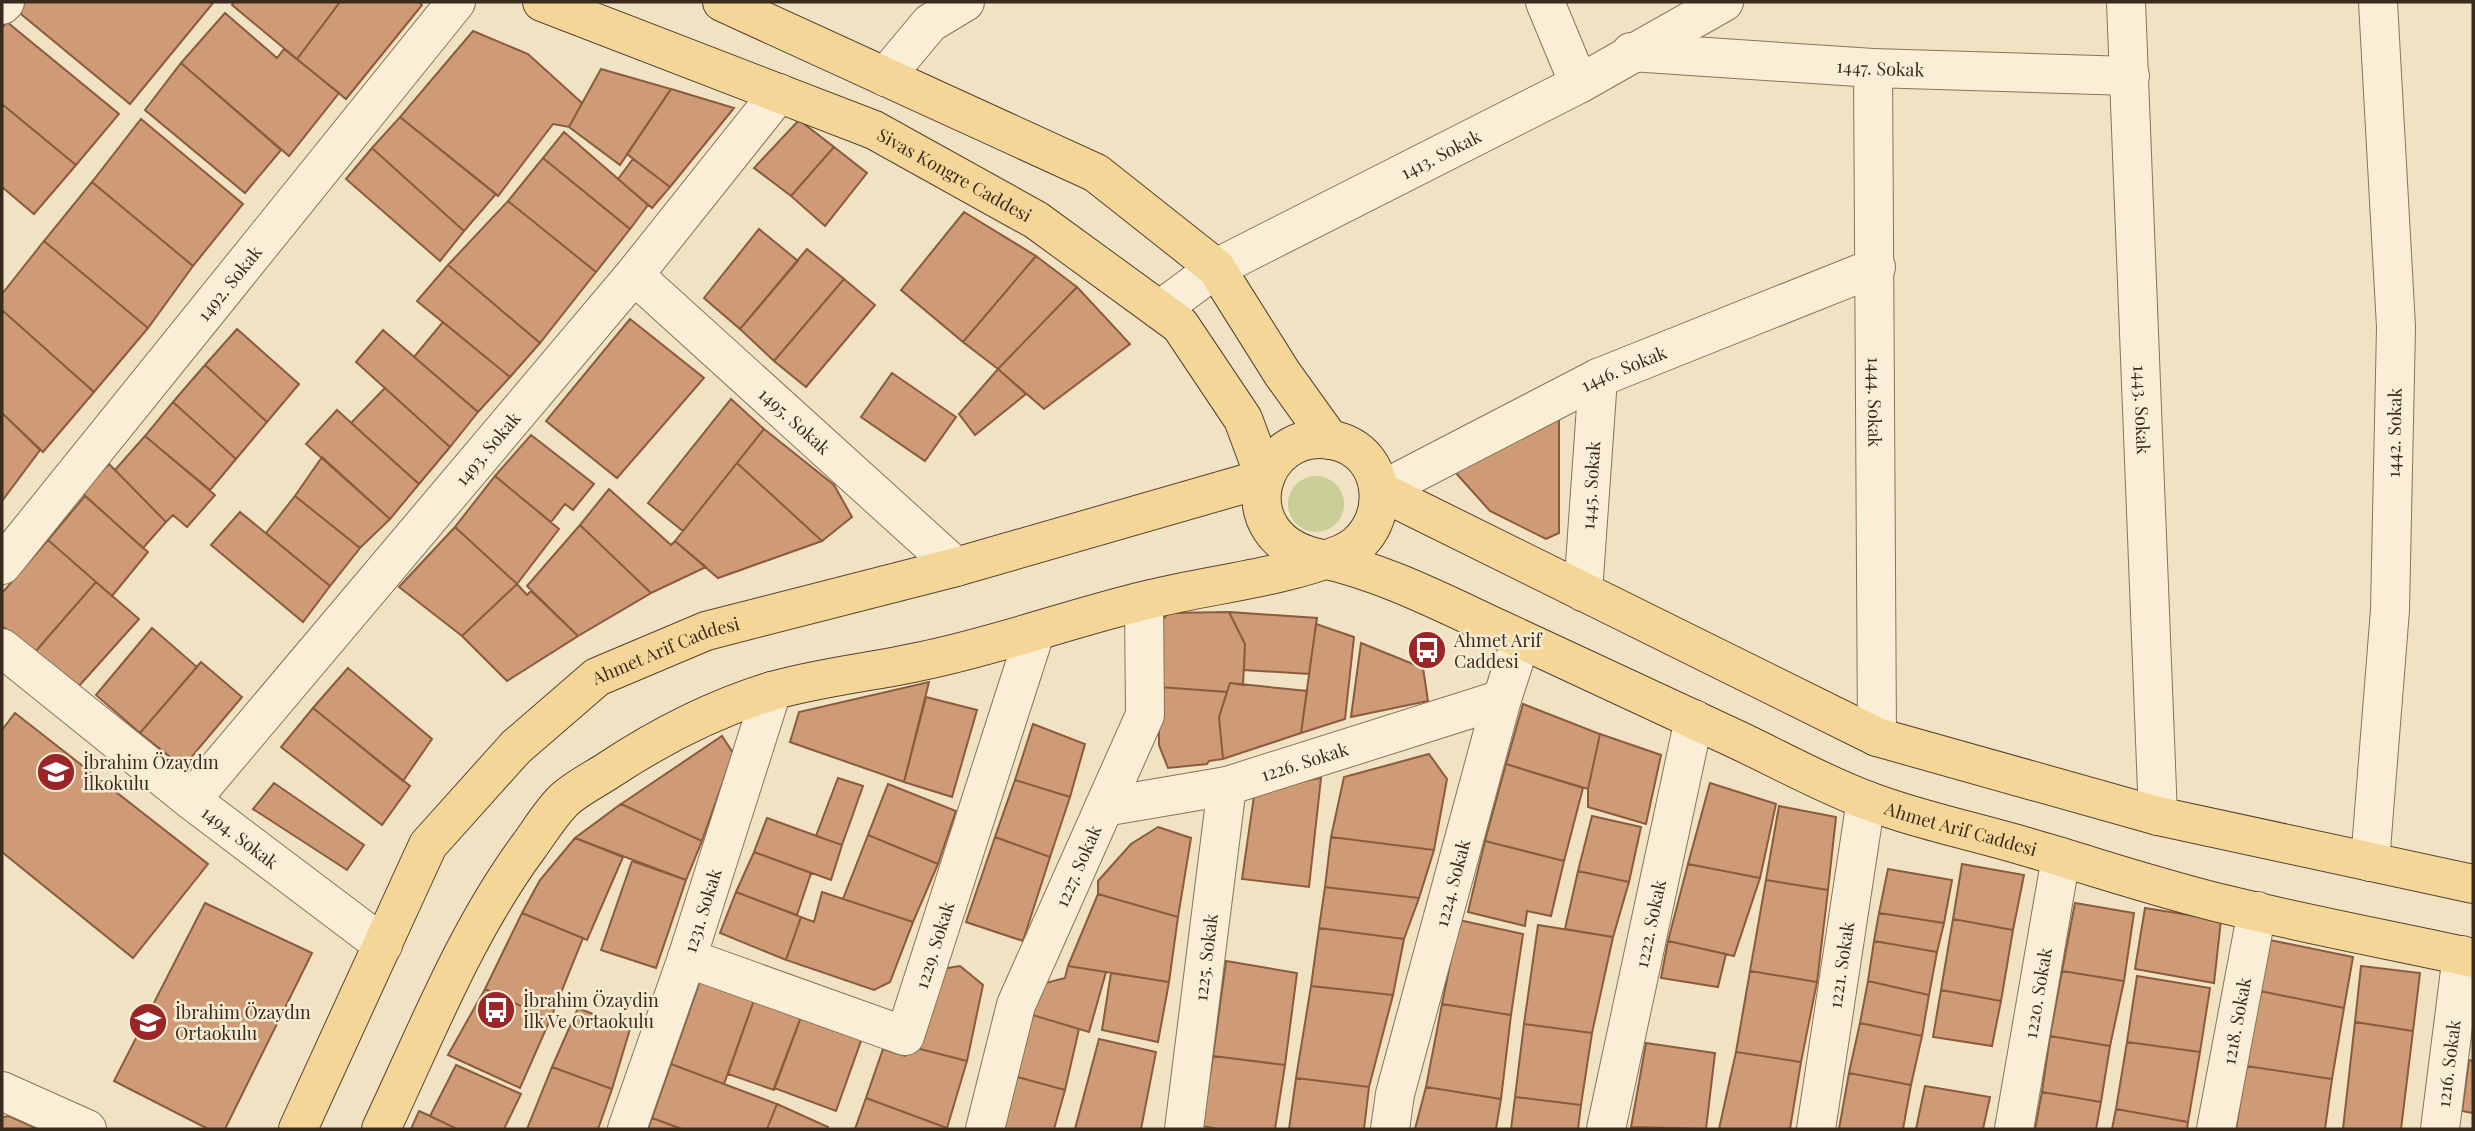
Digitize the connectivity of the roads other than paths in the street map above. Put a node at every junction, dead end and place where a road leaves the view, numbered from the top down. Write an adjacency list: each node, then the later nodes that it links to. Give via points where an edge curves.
1 (456, 2): 25 (street, 1492. Sokak)
2 (542, 2): 15 (main road, Sivas Kongre Caddesi)
3 (722, 2): 9 (main road)
4 (965, 2): 13 (street, via 930,23)
5 (1545, 2): 14 (street)
6 (1724, 2): 10 (street, 1413. Sokak)
7 (2126, 2): 12 (street, 1443. Sokak)
8 (2378, 2): 42 (street, 1442. Sokak, via 2396,327 2390,610)
9 (762, 10): 13 (main road)
10 (1630, 52): 11 (street, 1447. Sokak); 14 (street, 1413. Sokak)
11 (1873, 68): 12 (street, 1447. Sokak); 16 (street, 1444. Sokak)
12 (2130, 76): 40 (street, 1443. Sokak)
13 (885, 77): 17 (main road, via 1096,173)
14 (1579, 84): 17 (street, 1413. Sokak)
15 (779, 93): 18 (street, 1493. Sokak); 19 (main road, Sivas Kongre Caddesi, via 874,130 1035,220)
16 (1876, 267): 20 (street, 1446. Sokak); 35 (street, 1444. Sokak)
17 (1216, 268): 19 (street, 1413. Sokak); 21 (main road)
18 (634, 275): 26 (street, 1495. Sokak); 37 (street, 1493. Sokak)
19 (1160, 310): 22 (main road, Sivas Kongre Caddesi, via 1180,325 1243,419)
20 (1598, 379): 23 (street, 1446. Sokak); 27 (street, 1445. Sokak)
21 (1330, 440): 22 (main road, via 1309,440 1290,447); 23 (main road, via 1348,445 1363,457)
22 (1265, 478): 24 (main road, Ahmet Arif Caddesi, via 1261,498 1264,519 1274,536 1290,549); 26 (main road, Ahmet Arif Caddesi)
23 (1380, 491): 24 (main road, via 1373,526 1362,541); 27 (main road)
24 (1325, 559): 28 (main road); 30 (main road, Ahmet Arif Caddesi, via 1416,590)
25 (2, 565)
26 (956, 567): 45 (main road, Ahmet Arif Caddesi, via 706,631 597,677 516,747 428,845)
27 (1583, 592): 35 (main road)
28 (1144, 601): 29 (main road); 39 (street, 1227. Sokak, via 1146,715)
29 (1035, 633): 32 (main road, via 930,660); 47 (street, 1229. Sokak, via 905,1036)
30 (1521, 640): 33 (street, 1224. Sokak); 34 (main road, Ahmet Arif Caddesi)
31 (2, 648): 37 (street, 1494. Sokak)
32 (772, 691): 47 (street, 1231. Sokak); 51 (main road, via 662,734 564,799 496,890)
33 (1502, 699): 36 (street, 1226. Sokak); 55 (street, 1224. Sokak, via 1395,1094)
34 (1694, 719): 38 (main road, Ahmet Arif Caddesi); 56 (street, 1222. Sokak)
35 (1877, 737): 40 (main road)
36 (1227, 786): 39 (street, 1226. Sokak); 54 (street, 1225. Sokak)
37 (191, 800): 45 (street, 1494. Sokak)
38 (1866, 800): 41 (main road, Ahmet Arif Caddesi); 57 (street, 1221. Sokak)
39 (1104, 807): 53 (street, 1227. Sokak, via 1016,1005)
40 (2158, 816): 42 (main road)
41 (2061, 857): 44 (main road, Ahmet Arif Caddesi); 58 (street, 1220. Sokak)
42 (2370, 862): 43 (main road)
43 (2473, 884)
44 (2257, 911): 46 (main road, Ahmet Arif Caddesi); 59 (street, 1218. Sokak)
45 (383, 945): 50 (main road, Ahmet Arif Caddesi)
46 (2468, 957): 60 (street, 1216. Sokak)
47 (687, 958): 52 (street, 1231. Sokak)
48 (2, 1091): 49 (street)
49 (88, 1129)
50 (298, 1129)
51 (381, 1129)
52 (627, 1129)
53 (985, 1129)
54 (1184, 1129)
55 (1390, 1129)
56 (1606, 1129)
57 (1816, 1129)
58 (2014, 1129)
59 (2216, 1129)
60 (2440, 1129)

